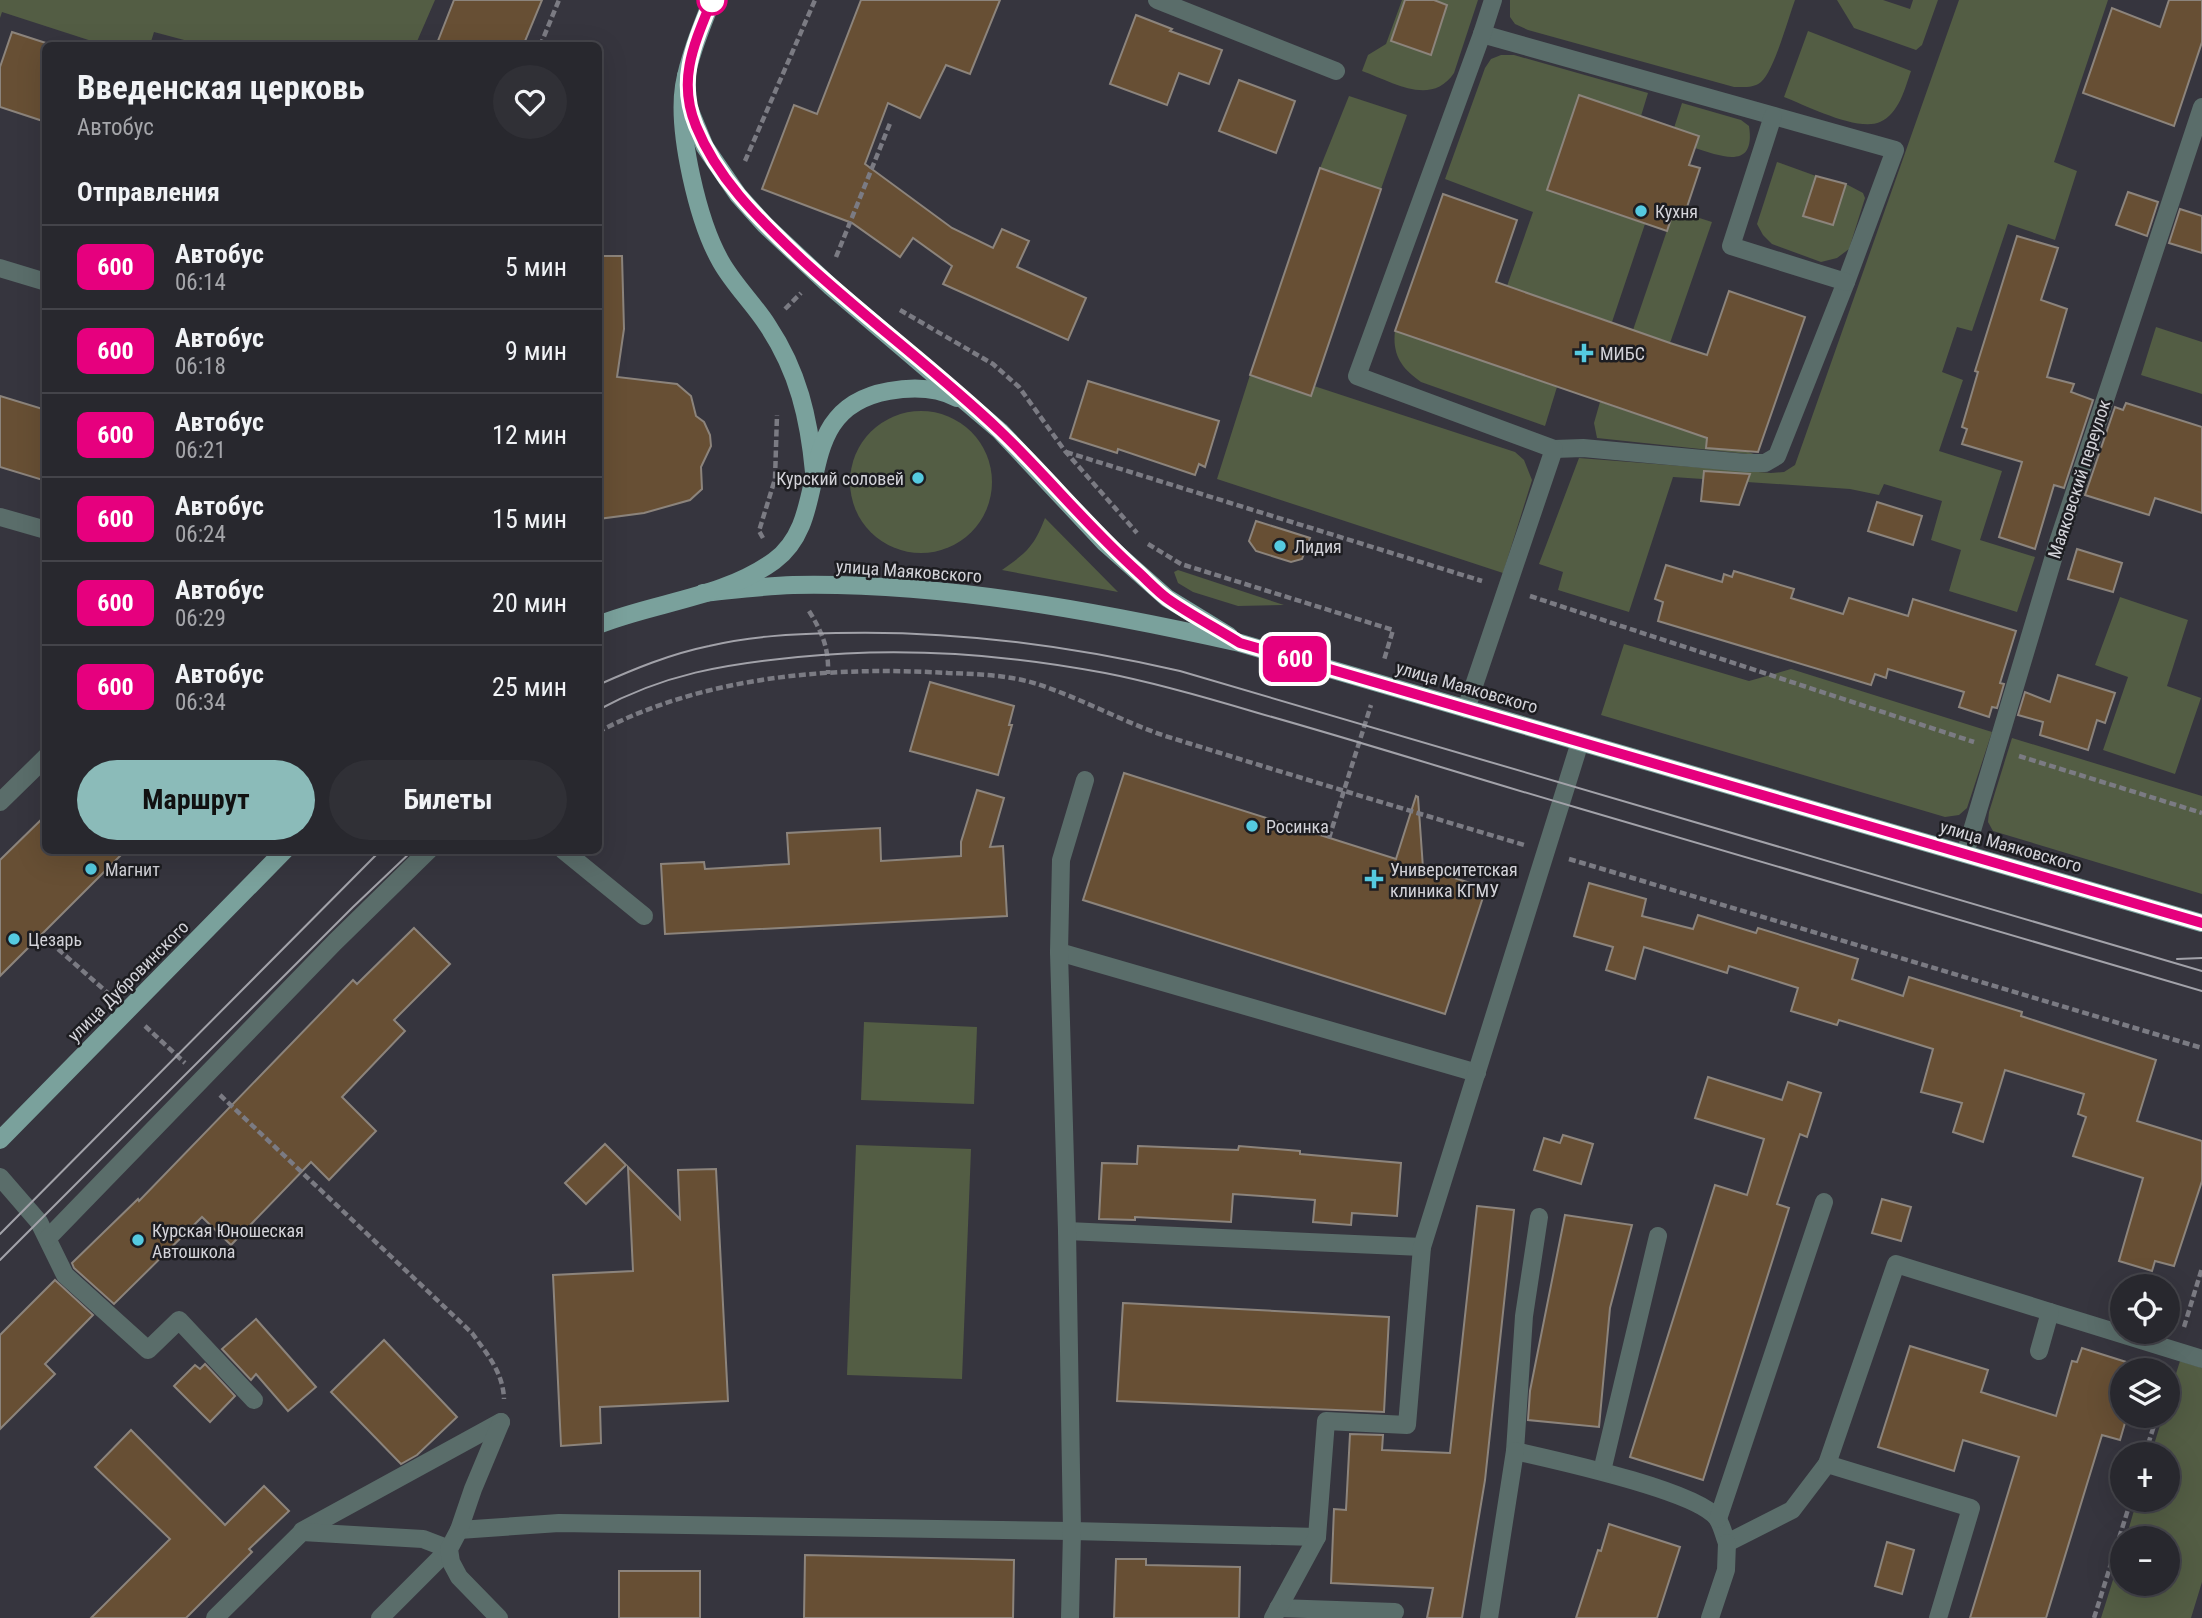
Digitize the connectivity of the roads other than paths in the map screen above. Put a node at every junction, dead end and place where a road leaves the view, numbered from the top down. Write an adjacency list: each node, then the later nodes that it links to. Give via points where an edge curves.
1 (712, 0): 6 (main road)
2 (1157, 0): 5 (street)
3 (1493, 0): 4 (street)
4 (1482, 34): 8 (street); 13 (street, via 1357,376)
5 (1335, 71)
6 (686, 76): 12 (main road, via 695,126 738,195 831,287); 14 (main road, via 685,136 699,208 721,263 768,325 791,366 802,394)
7 (2202, 107): 28 (street, Маяковский переулок, via 2059,539)
8 (1773, 116): 11 (street, via 1731,246); 11 (street, via 1895,150)
9 (0, 268): 10 (street)
10 (42, 281)
11 (1846, 282): 13 (street, via 1777,456 1765,463)
12 (972, 407): 14 (main road, via 930,389 906,388 864,399 835,420 819,450); 19 (main road, via 1167,598)
13 (1554, 449): 20 (street)
14 (814, 472): 17 (main road, via 810,498 791,544 776,560 734,583)
15 (0, 517): 16 (street)
16 (42, 529)
17 (703, 593): 18 (main road); 19 (main road, улица Маяковского, via 792,585 946,593 1143,622)
18 (602, 624)
19 (1240, 643): 20 (main road, улица Маяковского)
20 (1466, 709): 21 (main road, улица Маяковского)
21 (1580, 742): 28 (main road, улица Маяковского); 32 (street)
22 (42, 761): 24 (street)
23 (1085, 780): 31 (street, via 1061,860)
24 (0, 802)
25 (281, 854): 33 (main road, улица Дубровинского)
26 (425, 854): 39 (street)
27 (568, 854): 29 (street)
28 (1965, 854): 30 (main road, улица Маяковского)
29 (644, 916)
30 (2202, 923)
31 (1059, 953): 32 (street); 37 (street)
32 (1477, 1073): 40 (street)
33 (0, 1140)
34 (0, 1177): 39 (street)
35 (1824, 1202): 48 (street)
36 (1539, 1217): 45 (street, via 1524,1315)
37 (1067, 1231): 40 (street); 50 (street)
38 (1658, 1236): 47 (street)
39 (48, 1238): 44 (street, via 65,1275 148,1350 179,1320)
40 (1422, 1247): 52 (street, via 1407,1425 1326,1420)
41 (2050, 1312): 42 (street); 43 (street); 46 (street, via 1896,1264)
42 (2039, 1351)
43 (2202, 1359)
44 (254, 1400)
45 (1515, 1451): 47 (street); 61 (street)
46 (1827, 1464): 53 (street, via 1792,1510); 63 (street, via 1970,1508)
47 (1602, 1471): 48 (street, via 1700,1504)
48 (1718, 1519): 53 (street)
49 (459, 1530): 50 (street, via 559,1523); 51 (street, via 502,1422); 54 (street)
50 (1072, 1531): 52 (street); 60 (street)
51 (302, 1532): 54 (street, via 423,1539); 57 (street)
52 (1317, 1537): 56 (street)
53 (1727, 1544): 62 (street, via 1726,1570)
54 (449, 1549): 58 (street); 59 (street, via 459,1577)
55 (1395, 1612): 56 (street)
56 (1276, 1613)
57 (215, 1618)
58 (380, 1618)
59 (499, 1618)
60 (1070, 1618)
61 (1489, 1618)
62 (1710, 1618)
63 (1938, 1618)

